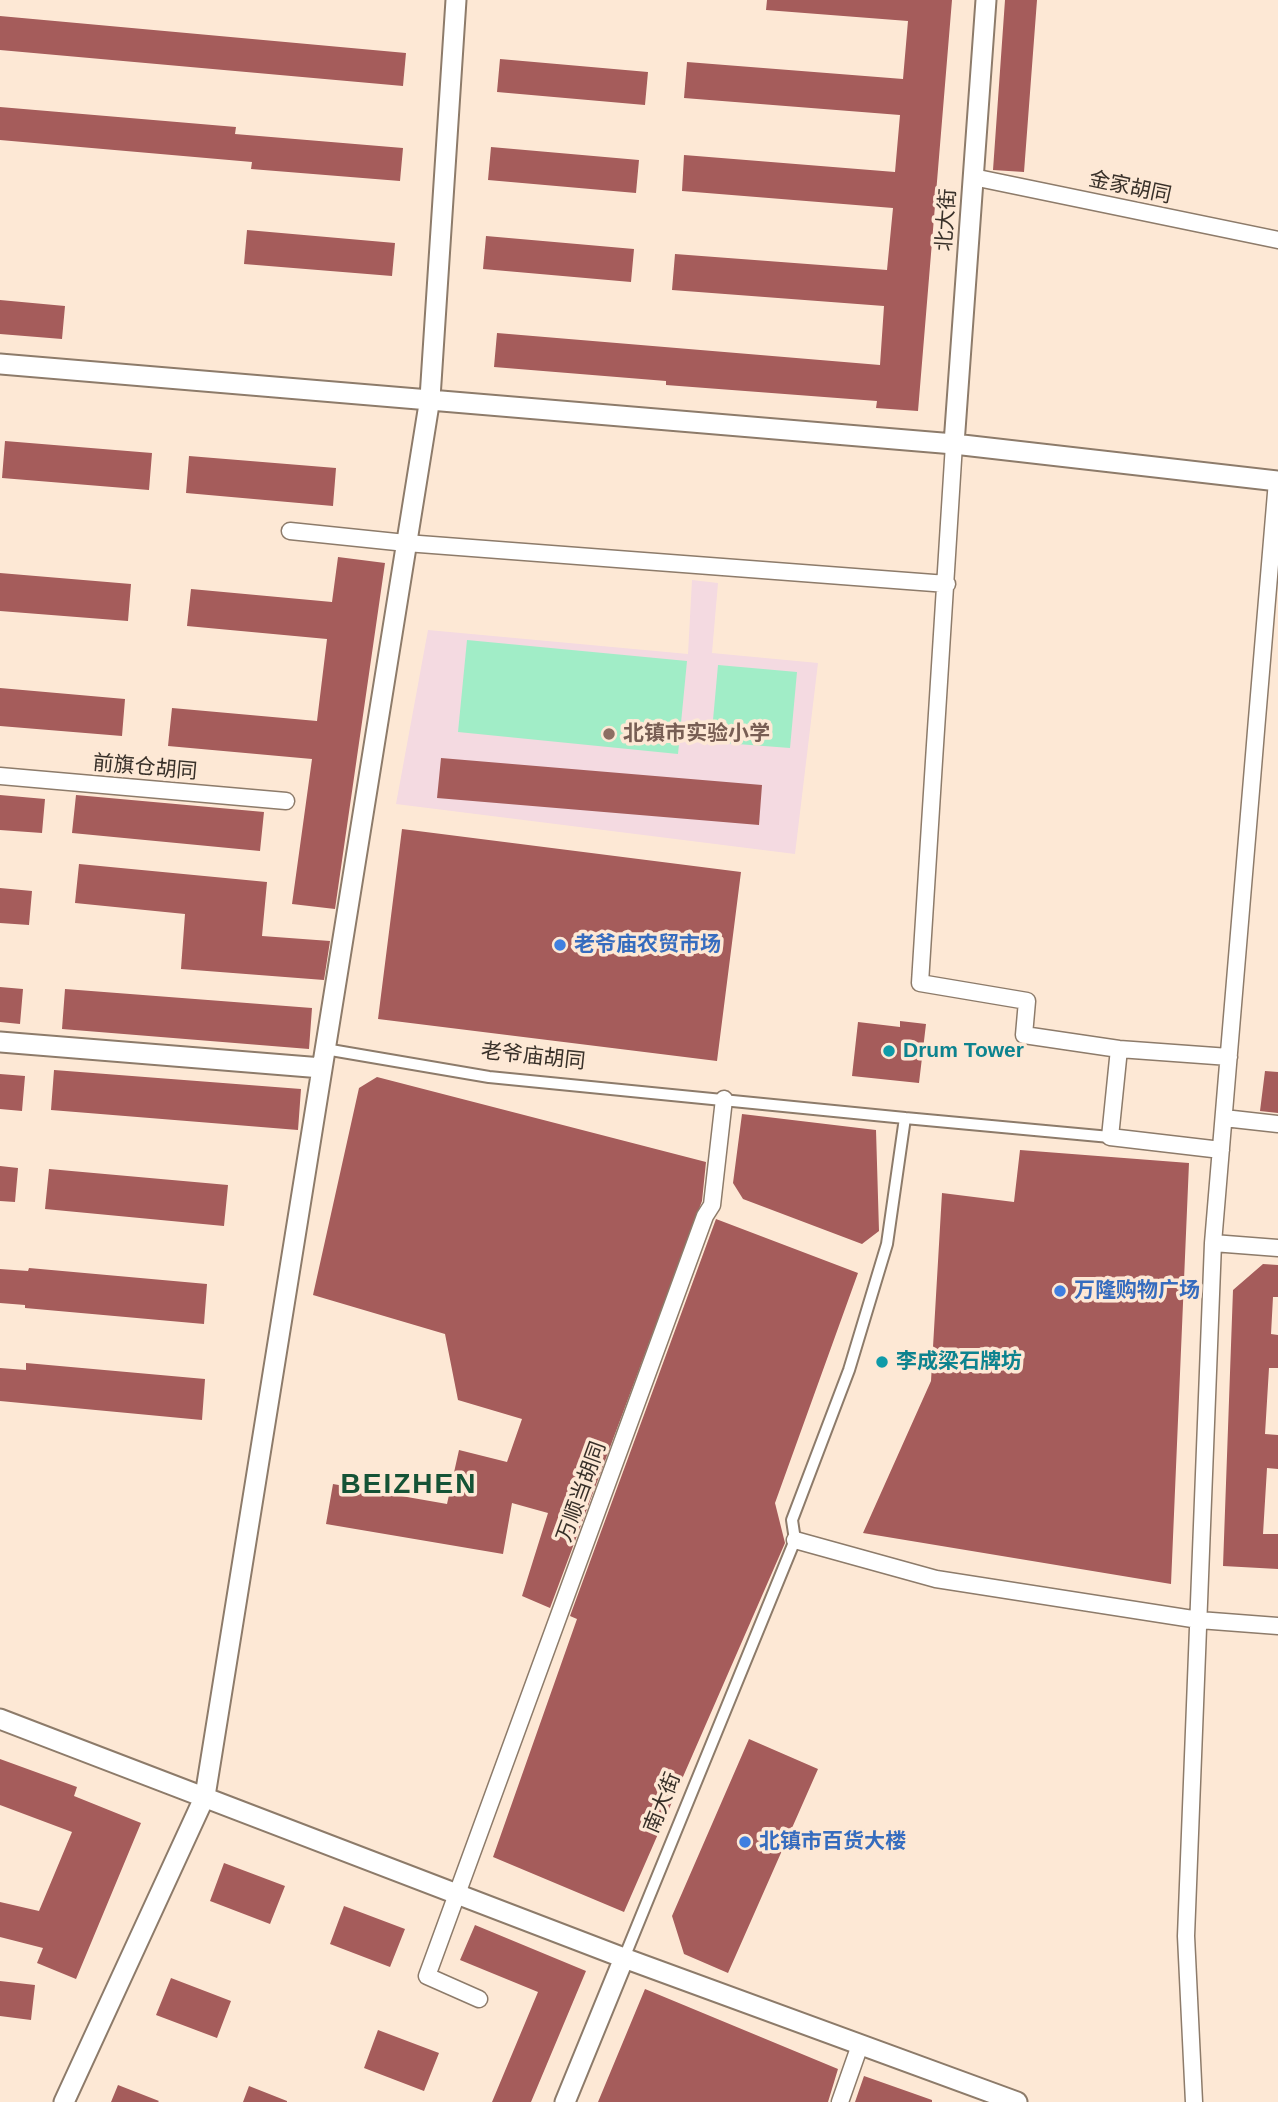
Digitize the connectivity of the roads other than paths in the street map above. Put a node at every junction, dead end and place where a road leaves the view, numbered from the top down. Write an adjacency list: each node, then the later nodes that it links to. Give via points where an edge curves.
1 (456, 0): 6 (street)
2 (986, 0): 3 (street, 北大街)
3 (973, 177): 4 (street, 金家胡同); 7 (street, 北大街)
4 (1278, 240)
5 (0, 364): 6 (street)
6 (429, 398): 7 (street); 10 (street)
7 (954, 444): 8 (street); 11 (street)
8 (1278, 481): 16 (street)
9 (290, 531): 10 (street)
10 (406, 543): 11 (street); 17 (street)
11 (947, 584): 15 (street, via 920,983 1027,1001 1024,1035)
12 (0, 776): 13 (street, 前旗仓胡同)
13 (286, 801)
14 (0, 1042): 17 (street, 老爷庙胡同)
15 (1119, 1049): 16 (street); 22 (street)
16 (1229, 1057): 20 (street)
17 (323, 1059): 18 (street, 老爷庙胡同); 30 (street)
18 (731, 1100): 19 (street, 老爷庙胡同); 31 (street, 万顺当胡同, via 712,1205)
19 (905, 1118): 22 (street, 老爷庙胡同); 26 (street, 南大街, via 887,1244 849,1370 793,1520)
20 (1224, 1118): 21 (street); 23 (street)
21 (1278, 1124)
22 (1110, 1137): 23 (street)
23 (1221, 1150): 24 (street)
24 (1213, 1243): 25 (street); 27 (street)
25 (1278, 1248)
26 (795, 1540): 27 (street, via 936,1579); 32 (street, 南大街)
27 (1199, 1620): 28 (street); 39 (street, via 1186,1936)
28 (1278, 1626)
29 (0, 1719): 30 (street)
30 (205, 1796): 31 (street); 35 (street)
31 (459, 1894): 32 (street); 33 (street, 万顺当胡同, via 427,1976)
32 (624, 1958): 34 (street); 36 (street, 南大街)
33 (479, 1999)
34 (860, 2045): 37 (street); 38 (street)
35 (64, 2102)
36 (565, 2102)
37 (840, 2102)
38 (1017, 2102)
39 (1194, 2102)

